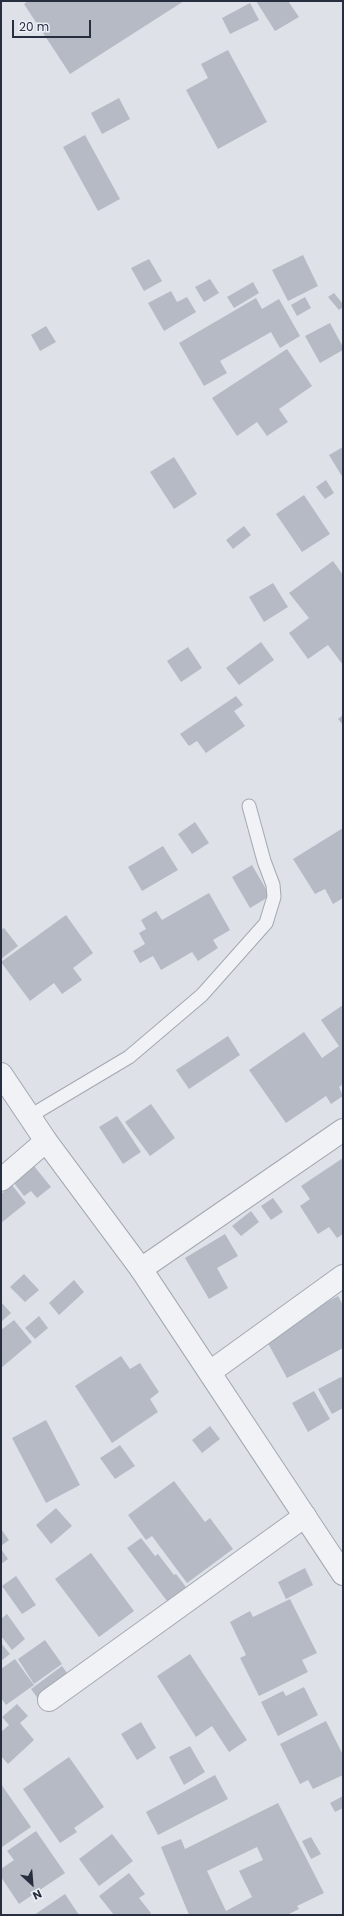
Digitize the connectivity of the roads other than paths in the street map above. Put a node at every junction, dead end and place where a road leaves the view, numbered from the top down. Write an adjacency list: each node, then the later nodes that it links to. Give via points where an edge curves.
1 (249, 806): 3 (lane, via 274,897 266,923 202,995 129,1057)
2 (1, 1074): 3 (street)
3 (30, 1116): 5 (street)
4 (343, 1130): 7 (street)
5 (46, 1141): 6 (street); 7 (street)
6 (1, 1180)
7 (141, 1269): 9 (street)
8 (343, 1276): 9 (street)
9 (210, 1372): 10 (street)
10 (305, 1516): 11 (street); 12 (street)
11 (343, 1574)
12 (49, 1700)

